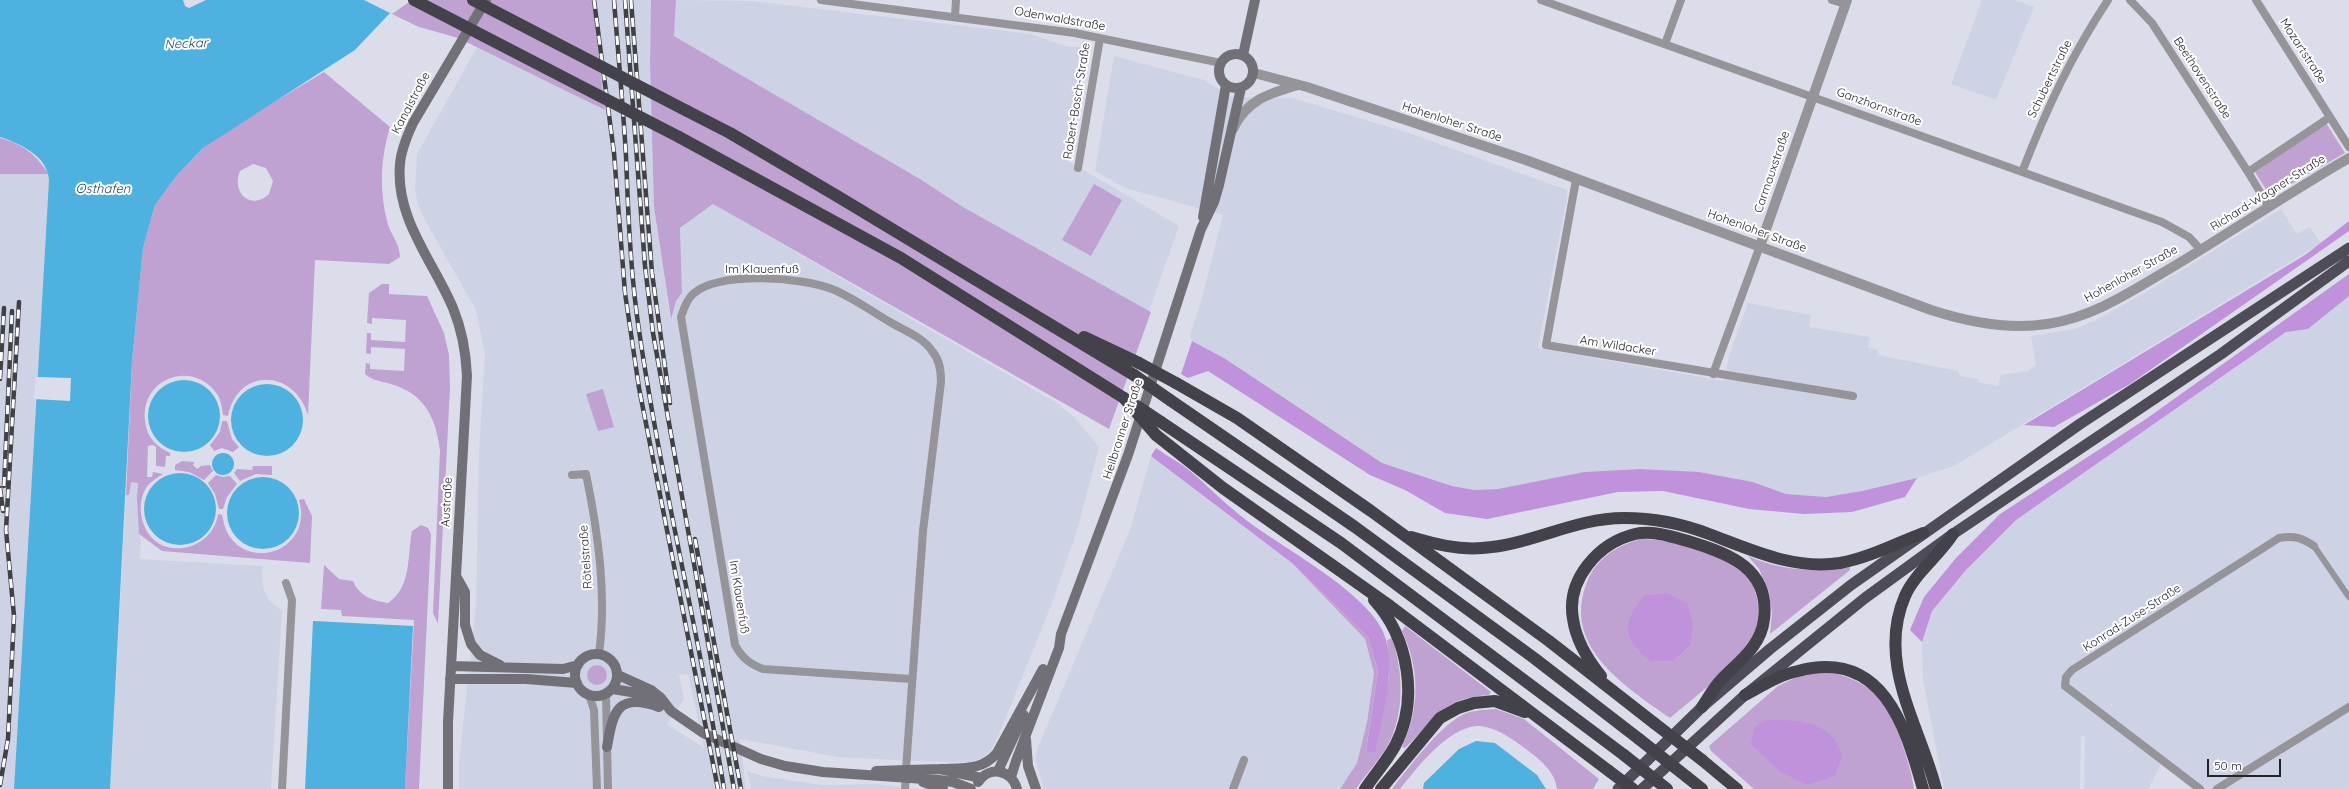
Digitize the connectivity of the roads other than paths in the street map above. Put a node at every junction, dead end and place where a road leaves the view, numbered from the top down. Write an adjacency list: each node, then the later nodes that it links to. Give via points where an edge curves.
1 (414, 0): 42 (highway, bridge, via 680,137 901,258)
2 (473, 0): 39 (highway, bridge, via 736,137)
3 (486, 0): 33 (main road, Kanalstraße, via 416,117 404,143 399,182)
4 (821, 0): 14 (street, Odenwaldstraße)
5 (956, 0): 14 (street)
6 (1255, 0): 17 (main road)
7 (1541, 0): 16 (street, Ganzhornstraße)
8 (1681, 0): 16 (street)
9 (1832, 0): 13 (street)
10 (2108, 0): 29 (street, Schubertstraße, via 2059,81)
11 (2130, 0): 30 (street, Beethovenstraße, via 2152,23)
12 (2256, 0): 24 (street, Mozartstraße)
13 (1846, 2): 23 (street, Carmauxstraße)
14 (955, 16): 15 (street, Odenwaldstraße)
15 (1100, 38): 18 (street, Odenwaldstraße); 28 (street, Robert-Bosch-Straße)
16 (1665, 44): 23 (street, Ganzhornstraße)
17 (1242, 55): 18 (main road, via 1230,55); 19 (main road, via 1251,62)
18 (1221, 63): 20 (main road, via 1219,75)
19 (1254, 73): 21 (street, Hohenloher Straße); 22 (main road, via 1250,82)
20 (1226, 85): 22 (main road); 34 (main road, Heilbronner Straße)
21 (1299, 85): 25 (street, via 1271,92 1255,100 1237,120); 31 (street, Hohenloher Straße, via 1445,132)
22 (1241, 88): 25 (main road, Heilbronner Straße)
23 (1813, 96): 29 (street, Ganzhornstraße); 35 (street, Carmauxstraße)
24 (2330, 117): 26 (street, Mozartstraße); 30 (street)
25 (1232, 132): 34 (main road, Heilbronner Straße, via 1214,202)
26 (2349, 147)
27 (2349, 158): 32 (street, Richard-Wagner-Straße)
28 (1078, 168)
29 (2022, 172): 37 (street, Ganzhornstraße, via 2162,222 2190,237)
30 (2248, 172): 32 (street, Beethovenstraße)
31 (1576, 180): 35 (street, Hohenloher Straße); 40 (street, Am Wildacker, via 1546,345)
32 (2269, 207): 37 (street, Richard-Wagner-Straße)
33 (412, 228): 48 (main road, Austraße, via 452,307 466,352 468,376)
34 (1201, 229): 52 (main road, Heilbronner Straße, via 1128,455)
35 (1760, 246): 37 (street, Hohenloher Straße, via 1966,321 2021,326 2048,324 2093,312); 40 (street, Carmauxstraße)
36 (2349, 248): 44 (highway, via 2080,424)
37 (2201, 250)
38 (2349, 261): 45 (highway, via 2221,354)
39 (1027, 310): 46 (highway, bridge, via 1139,363 1237,418); 96 (highway, bridge, via 1134,375 1355,527 1534,658)
40 (1712, 374): 41 (street, Am Wildacker)
41 (1853, 396)
42 (1124, 398): 49 (highway, bridge, via 1156,435 1223,488); 95 (highway, bridge, via 1341,543)
43 (572, 475): 53 (street, Rötelstraße, via 586,474 598,531 601,613)
44 (1923, 533): 46 (highway, via 1841,563 1817,564 1774,559 1702,532 1653,520 1624,518 1593,521 1483,548 1447,547); 67 (highway, via 1804,621)
45 (1953, 534): 64 (highway, via 1864,598); 99 (highway, via 1943,549 1914,580 1905,596 1895,640 1900,688 1924,749)
46 (1405, 535): 62 (highway)
47 (2314, 546): 51 (street, Konrad-Zuse-Straße); 100 (street, Konrad-Zuse-Straße, via 2302,538 2279,538 2072,670 2066,677 2065,686)
48 (456, 576): 54 (main road, Austraße); 56 (main road, via 465,592 464,625 470,644 480,655)
49 (1356, 582): 70 (highway); 90 (highway, via 1388,616 1397,635 1407,670 1408,699 1396,745)
50 (286, 583): 79 (street, via 292,600)
51 (2349, 597)
52 (1061, 634): 57 (main road, Heilbronner Straße); 71 (main road, Heilbronner Straße, via 1059,648)
53 (599, 654): 55 (main road, via 584,658); 58 (main road, via 614,663)
54 (451, 666): 56 (main road); 59 (main road, Austraße)
55 (578, 666): 56 (main road, via 563,669); 61 (main road)
56 (506, 667)
57 (1043, 669): 74 (main road, via 997,753 990,761 982,766 970,768); 75 (main road, Heilbronner Straße)
58 (618, 675): 63 (main road); 69 (main road, via 651,690)
59 (450, 679): 61 (main road); 80 (main road, Austraße)
60 (911, 679): 60 (street, Im Klauenfuß, via 923,531 941,382 941,369 937,358 923,342 834,290 813,282 790,279 719,281 706,285 693,294 685,304 681,318 735,645 750,664 763,668); 76 (street, Im Klauenfuß)
61 (577, 682): 65 (main road, via 582,690)
62 (1610, 688): 67 (highway, via 1589,660 1577,636 1572,618 1577,583 1593,558 1617,540 1647,533 1674,537 1734,558 1756,578 1763,595 1764,620 1758,638 1749,654 1720,681); 97 (highway, bridge)
63 (609, 691): 65 (main road); 66 (main road, via 636,693); 72 (street)
64 (1745, 694): 94 (highway); 98 (highway, via 1782,676 1814,667 1841,668 1865,678 1885,695 1902,725)
65 (590, 695): 81 (street, via 594,710)
66 (659, 707): 69 (main road); 72 (main road, via 632,702 620,707 612,720)
67 (1702, 707): 92 (highway)
68 (2349, 707): 101 (street)
69 (671, 711): 76 (main road, via 703,733 761,759 785,766 823,772)
70 (1544, 721): 91 (highway, via 1495,701 1458,708 1440,718); 93 (highway, bridge)
71 (1026, 734): 77 (main road, Heilbronner Straße); 88 (main road, via 1028,766)
72 (607, 747): 82 (street)
73 (1244, 760): 89 (street)
74 (940, 768): 76 (main road); 78 (main road)
75 (998, 771): 77 (main road); 78 (main road)
76 (908, 775): 83 (street, Im Klauenfuß); 84 (main road); 85 (main road, via 953,782)
77 (1011, 777): 87 (main road)
78 (981, 778): 86 (main road)
79 (282, 789)
80 (448, 789)
81 (597, 789)
82 (608, 789)
83 (905, 789)
84 (943, 789)
85 (971, 789)
86 (976, 789)
87 (1017, 789)
88 (1036, 789)
89 (1233, 789)
90 (1365, 789)
91 (1381, 789)
92 (1618, 789)
93 (1633, 789)
94 (1642, 789)
95 (1667, 789)
96 (1702, 789)
97 (1737, 789)
98 (1924, 789)
99 (1936, 789)
100 (2200, 789)
101 (2217, 789)

